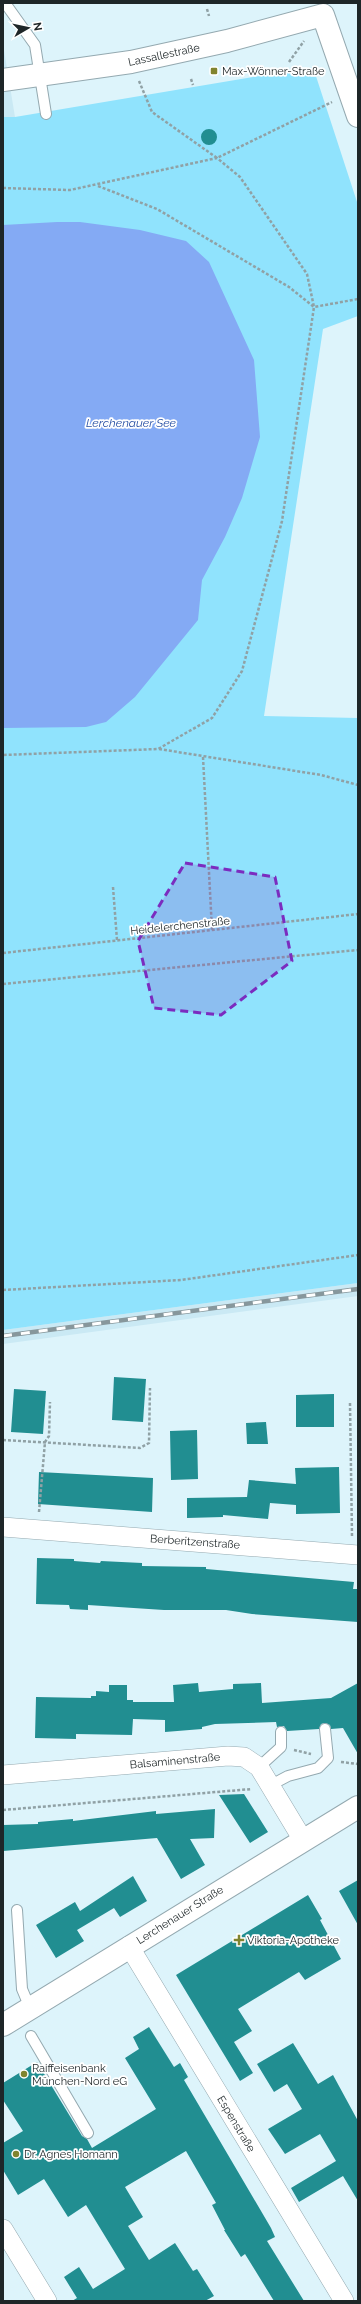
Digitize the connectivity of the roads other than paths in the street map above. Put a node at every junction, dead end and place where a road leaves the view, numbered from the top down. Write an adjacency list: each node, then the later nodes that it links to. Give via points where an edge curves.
1 (6, 3): 3 (lane, via 35,45)
2 (321, 9): 3 (street, Lassallestraße, via 227,41 131,62); 6 (street)
3 (40, 75): 4 (street, Lassallestraße); 5 (lane)
4 (3, 80)
5 (46, 114)
6 (358, 116)
7 (3, 1527): 8 (street, Berberitzenstraße)
8 (355, 1554)
9 (325, 1729): 13 (lane, via 328,1758 318,1768 288,1776)
10 (281, 1732): 11 (lane, via 281,1747)
11 (259, 1767): 12 (street, Balsaminenstraße, via 244,1757 228,1756); 13 (street, Balsaminenstraße)
12 (3, 1775)
13 (271, 1785): 15 (street, Balsaminenstraße)
14 (358, 1807): 15 (street, Lerchenauer Straße)
15 (303, 1840): 17 (street, Lerchenauer Straße)
16 (18, 1910): 18 (lane, via 22,1989)
17 (129, 1946): 18 (street, Lerchenauer Straße); 24 (street, Espenstraße)
18 (30, 2008): 19 (street, Lerchenauer Straße)
19 (3, 2025)
20 (31, 2036): 21 (lane)
21 (88, 2133)
22 (3, 2229): 23 (street)
23 (47, 2301)
24 (344, 2301)

